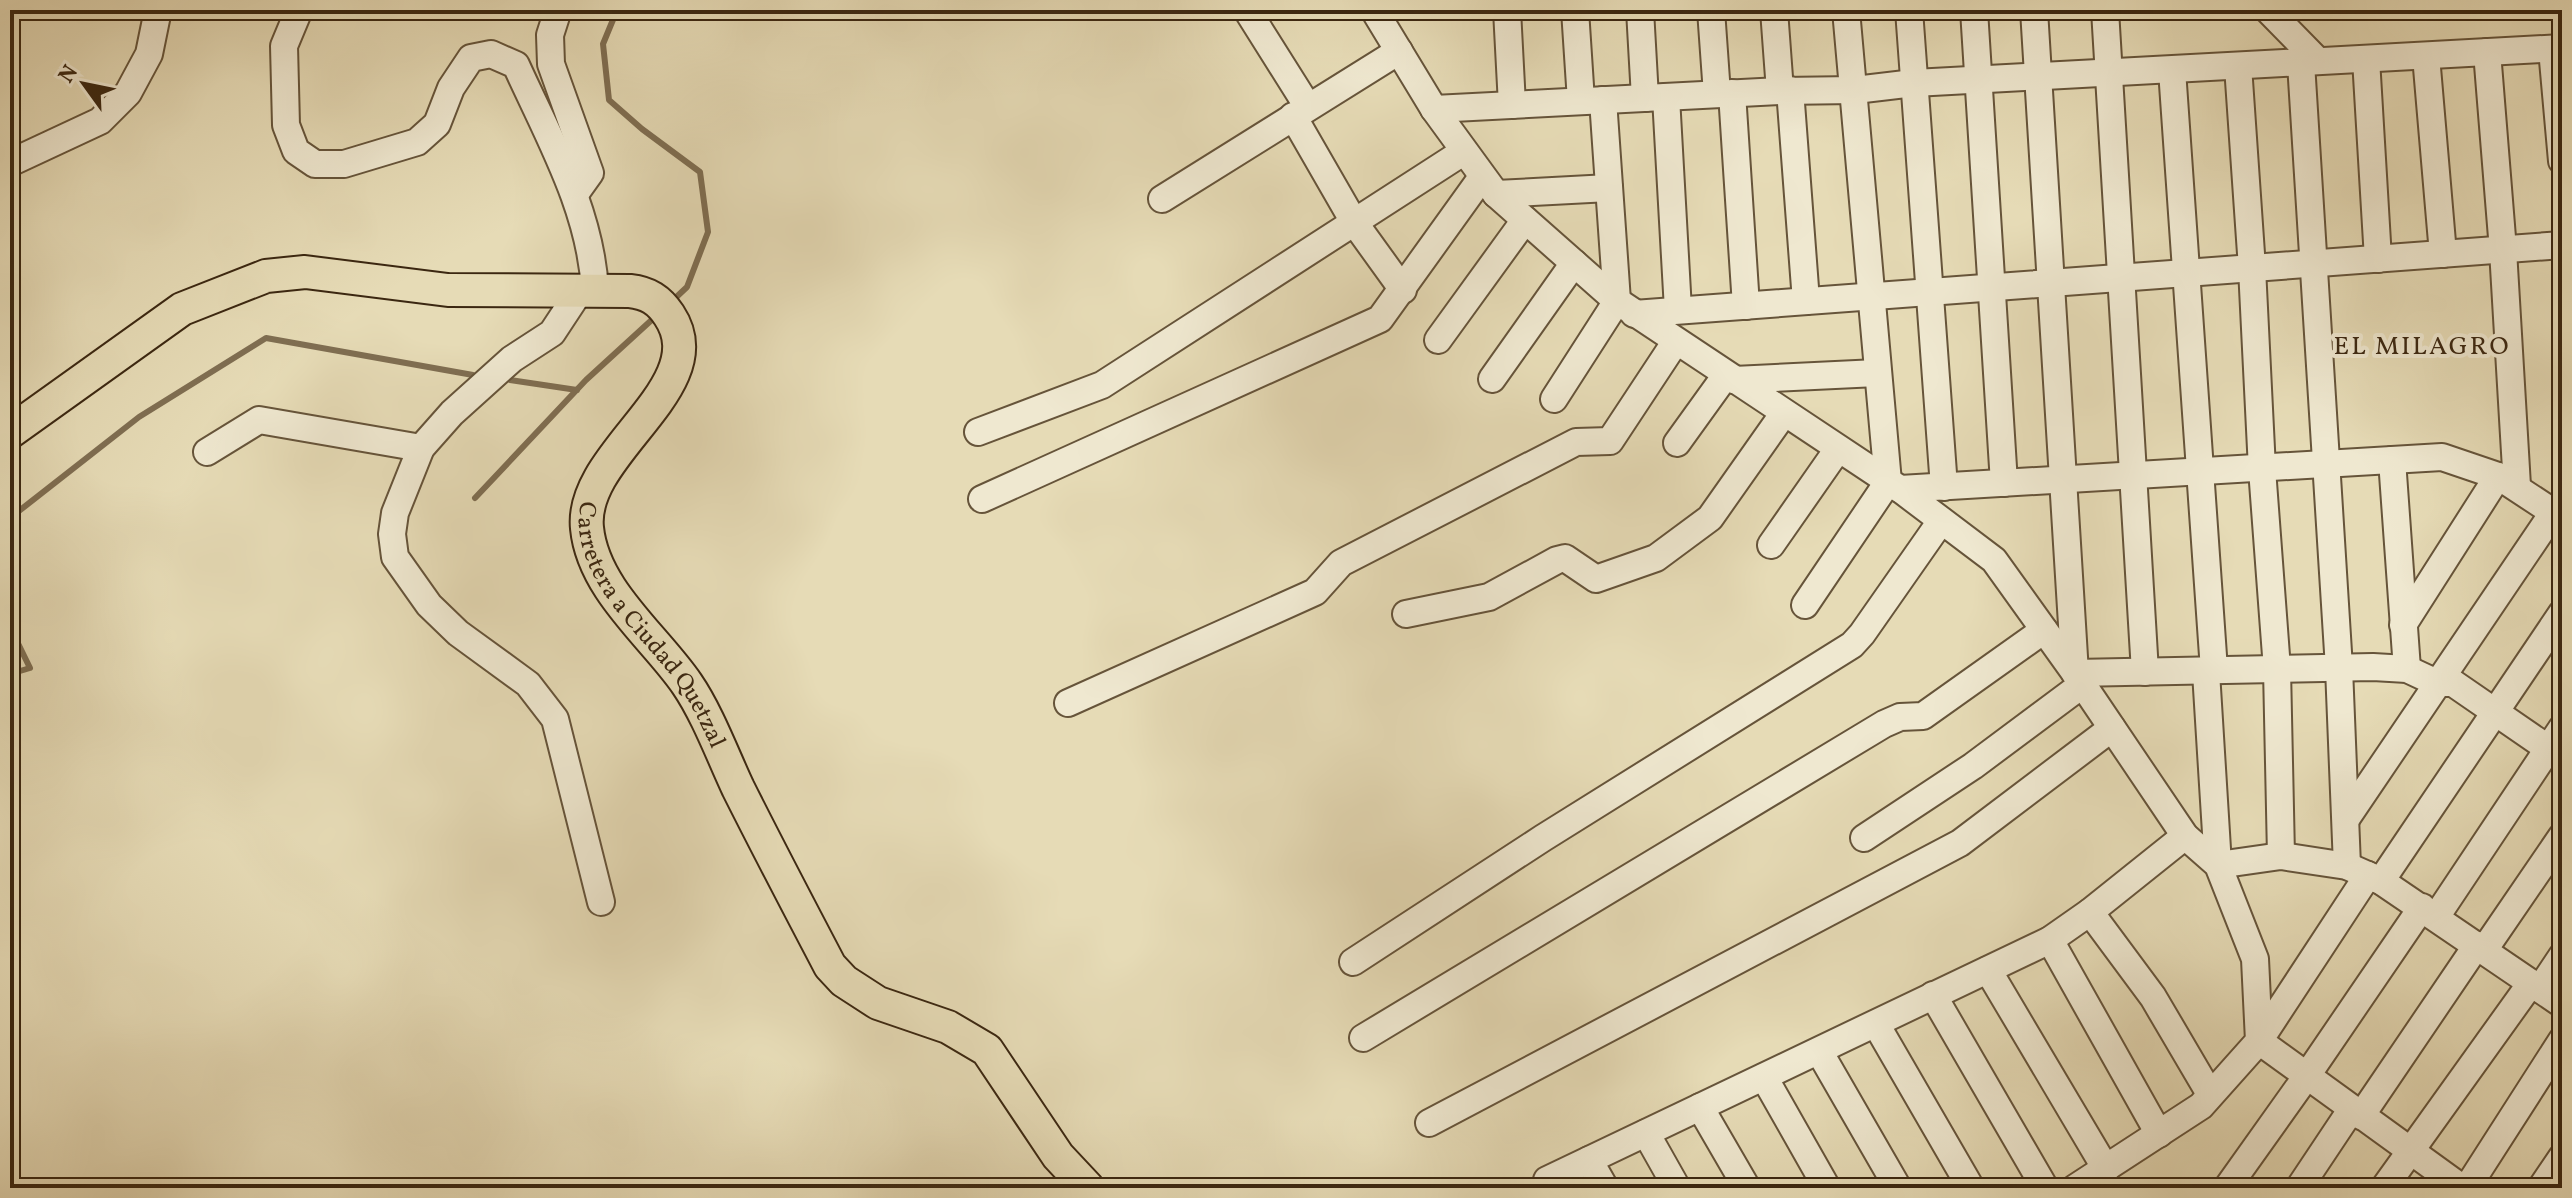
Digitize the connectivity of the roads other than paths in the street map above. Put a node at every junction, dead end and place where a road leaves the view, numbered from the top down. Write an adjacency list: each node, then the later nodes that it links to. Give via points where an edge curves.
1 (158, 10): 39 (street, via 149,54 128,93 100,121)
2 (299, 10): 42 (street, via 284,46 286,125 296,151 315,164 344,164 417,142 437,124 451,88 471,58 491,54 516,65)
3 (558, 10): 42 (street, via 550,35 551,64 590,173)
4 (1247, 10): 36 (street)
5 (1374, 10): 18 (street)
6 (1507, 10): 34 (street)
7 (1575, 10): 33 (street)
8 (1640, 10): 32 (street)
9 (1711, 10): 31 (street)
10 (1774, 10): 30 (street)
11 (1846, 10): 29 (street)
12 (1909, 10): 28 (street)
13 (1974, 10): 27 (street)
14 (2034, 10): 26 (street)
15 (2105, 10): 25 (street)
16 (2268, 10): 22 (street)
17 (2557, 49): 19 (street); 38 (street)
18 (1399, 51): 35 (street); 36 (street)
19 (2487, 52): 20 (street); 47 (street)
20 (2426, 56): 21 (street); 48 (street)
21 (2366, 59): 22 (street); 49 (street)
22 (2310, 62): 23 (street); 51 (street)
23 (2238, 66): 24 (street); 52 (street)
24 (2172, 70): 25 (street); 53 (street)
25 (2109, 73): 26 (street); 54 (street)
26 (2039, 77): 27 (street); 55 (street)
27 (1979, 80): 28 (street); 56 (street)
28 (1914, 83): 29 (street); 59 (street)
29 (1855, 90): 30 (street); 60 (street)
30 (1785, 91): 31 (street); 61 (street)
31 (1724, 94): 32 (street); 62 (street)
32 (1656, 98): 33 (street); 64 (street)
33 (1592, 101): 34 (street); 41 (street)
34 (1512, 105): 35 (street)
35 (1434, 109): 37 (street)
36 (1301, 112): 43 (street); 45 (street)
37 (1463, 152): 40 (street); 45 (street)
38 (2562, 161)
39 (10, 163)
40 (1489, 185): 41 (street); 44 (street); 57 (street)
41 (1609, 188): 63 (street)
42 (575, 194): 58 (street, via 592,251)
43 (1162, 199)
44 (1525, 220): 50 (street); 65 (street)
45 (1354, 222): 57 (street); 73 (street, via 1102,385)
46 (2562, 245): 47 (street)
47 (2503, 250): 48 (street); 84 (street)
48 (2443, 254): 49 (street)
49 (2378, 259): 51 (street)
50 (1574, 263): 63 (street); 69 (street)
51 (2313, 264): 52 (street); 79 (street)
52 (2252, 268): 53 (street); 80 (street)
53 (2187, 273): 54 (street); 81 (street)
54 (2121, 278): 55 (street); 82 (street)
55 (2051, 283): 56 (street); 83 (street)
56 (1991, 287): 59 (street); 85 (street)
57 (1403, 290): 88 (street, via 1380,319)
58 (587, 292): 72 (main road, Carretera a Ciudad Quetzal, via 448,290 305,272 266,276 182,309); 75 (street, via 552,333 512,359); 145 (main road, Carretera a Ciudad Quetzal, via 639,292 668,314 678,356 660,400 609,461 591,493 586,528 616,597 688,686 830,966 878,1003 948,1027 987,1050 1058,1156)
59 (1929, 292): 60 (street); 87 (street)
60 (1871, 296): 61 (street); 67 (street)
61 (1806, 301): 62 (street)
62 (1746, 306): 64 (street)
63 (1625, 307): 64 (street); 66 (street); 70 (street)
64 (1678, 310)
65 (1438, 340)
66 (1676, 341): 68 (street); 104 (street, via 1610,441 1576,442 1341,563 1315,592)
67 (1877, 373): 68 (street); 86 (street)
68 (1730, 378): 71 (street); 74 (street)
69 (1492, 379)
70 (1554, 399)
71 (1784, 413): 76 (street); 94 (street, via 1710,518 1656,558 1596,579 1565,558 1489,597)
72 (10, 432)
73 (978, 432)
74 (1677, 443)
75 (421, 448): 77 (street, via 259,420); 115 (street, via 395,513 395,557 429,605 528,684 555,719)
76 (1838, 449): 86 (street); 91 (street)
77 (207, 452)
78 (2392, 460): 79 (street); 84 (street, via 2442,457); 95 (street)
79 (2327, 465): 80 (street); 97 (street)
80 (2262, 469): 81 (street); 98 (street)
81 (2200, 471): 82 (street); 100 (street)
82 (2133, 475): 83 (street); 101 (street)
83 (2063, 480): 85 (street); 102 (street)
84 (2507, 481): 89 (street); 95 (street)
85 (2004, 483): 87 (street)
86 (1894, 486): 87 (street); 90 (street); 92 (street)
87 (1944, 487)
88 (982, 499)
89 (2557, 516): 103 (street)
90 (1941, 521): 96 (street, via 1994,560); 121 (street, via 1852,645)
91 (1771, 545)
92 (1805, 605)
93 (2562, 613): 105 (street)
94 (1406, 614)
95 (2403, 625): 99 (street)
96 (2044, 630): 102 (street); 127 (street, via 1923,716 1884,724)
97 (2339, 668): 98 (street); 99 (street); 108 (street)
98 (2277, 669): 100 (street); 112 (street)
99 (2407, 669): 103 (street)
100 (2210, 671): 101 (street); 113 (street)
101 (2145, 672): 102 (street)
102 (2079, 679): 106 (street); 111 (street, via 1973,766)
103 (2437, 683): 105 (street, via 2453,683); 108 (street)
104 (1068, 703)
105 (2495, 712): 107 (street); 114 (street)
106 (2112, 728): 109 (street); 136 (street, via 1960,843)
107 (2557, 745): 117 (street)
108 (2346, 819): 114 (street)
109 (2185, 836): 113 (street); 116 (street)
110 (2562, 836): 119 (street)
111 (1864, 838)
112 (2281, 856): 113 (street); 114 (street)
113 (2218, 865): 129 (street, via 2255,959)
114 (2365, 874): 117 (street); 129 (street)
115 (601, 902)
116 (2090, 912): 118 (street); 133 (street, via 2153,997)
117 (2429, 912): 119 (street); 132 (street)
118 (2050, 940): 122 (street); 138 (street)
119 (2480, 947): 123 (street); 135 (street)
120 (2562, 956): 123 (street)
121 (1353, 962)
122 (1988, 970): 124 (street); 143 (street)
123 (2535, 986): 125 (street); 139 (street)
124 (1933, 995): 126 (street); 152 (street)
125 (2562, 1004)
126 (1876, 1024): 130 (street); 151 (street)
127 (1363, 1038)
128 (2562, 1040): 144 (street)
129 (2259, 1041): 132 (street); 133 (street)
130 (1819, 1051): 131 (street); 150 (street)
131 (1764, 1077): 134 (street); 149 (street)
132 (2306, 1077): 135 (street); 153 (street)
133 (2210, 1094): 138 (street)
134 (1700, 1107): 137 (street); 148 (street)
135 (2356, 1113): 139 (street); 154 (street)
136 (1429, 1123)
137 (1646, 1133): 141 (street); 147 (street)
138 (2159, 1134): 143 (street)
139 (2410, 1151): 144 (street); 155 (street)
140 (2562, 1157): 156 (street)
141 (1589, 1160): 142 (street); 146 (street)
142 (1547, 1180)
143 (2095, 1181)
144 (2461, 1187)
145 (1088, 1188)
146 (1605, 1188)
147 (1677, 1188)
148 (1747, 1188)
149 (1827, 1188)
150 (1898, 1188)
151 (1971, 1188)
152 (2045, 1188)
153 (2227, 1188)
154 (2299, 1188)
155 (2384, 1188)
156 (2541, 1188)

